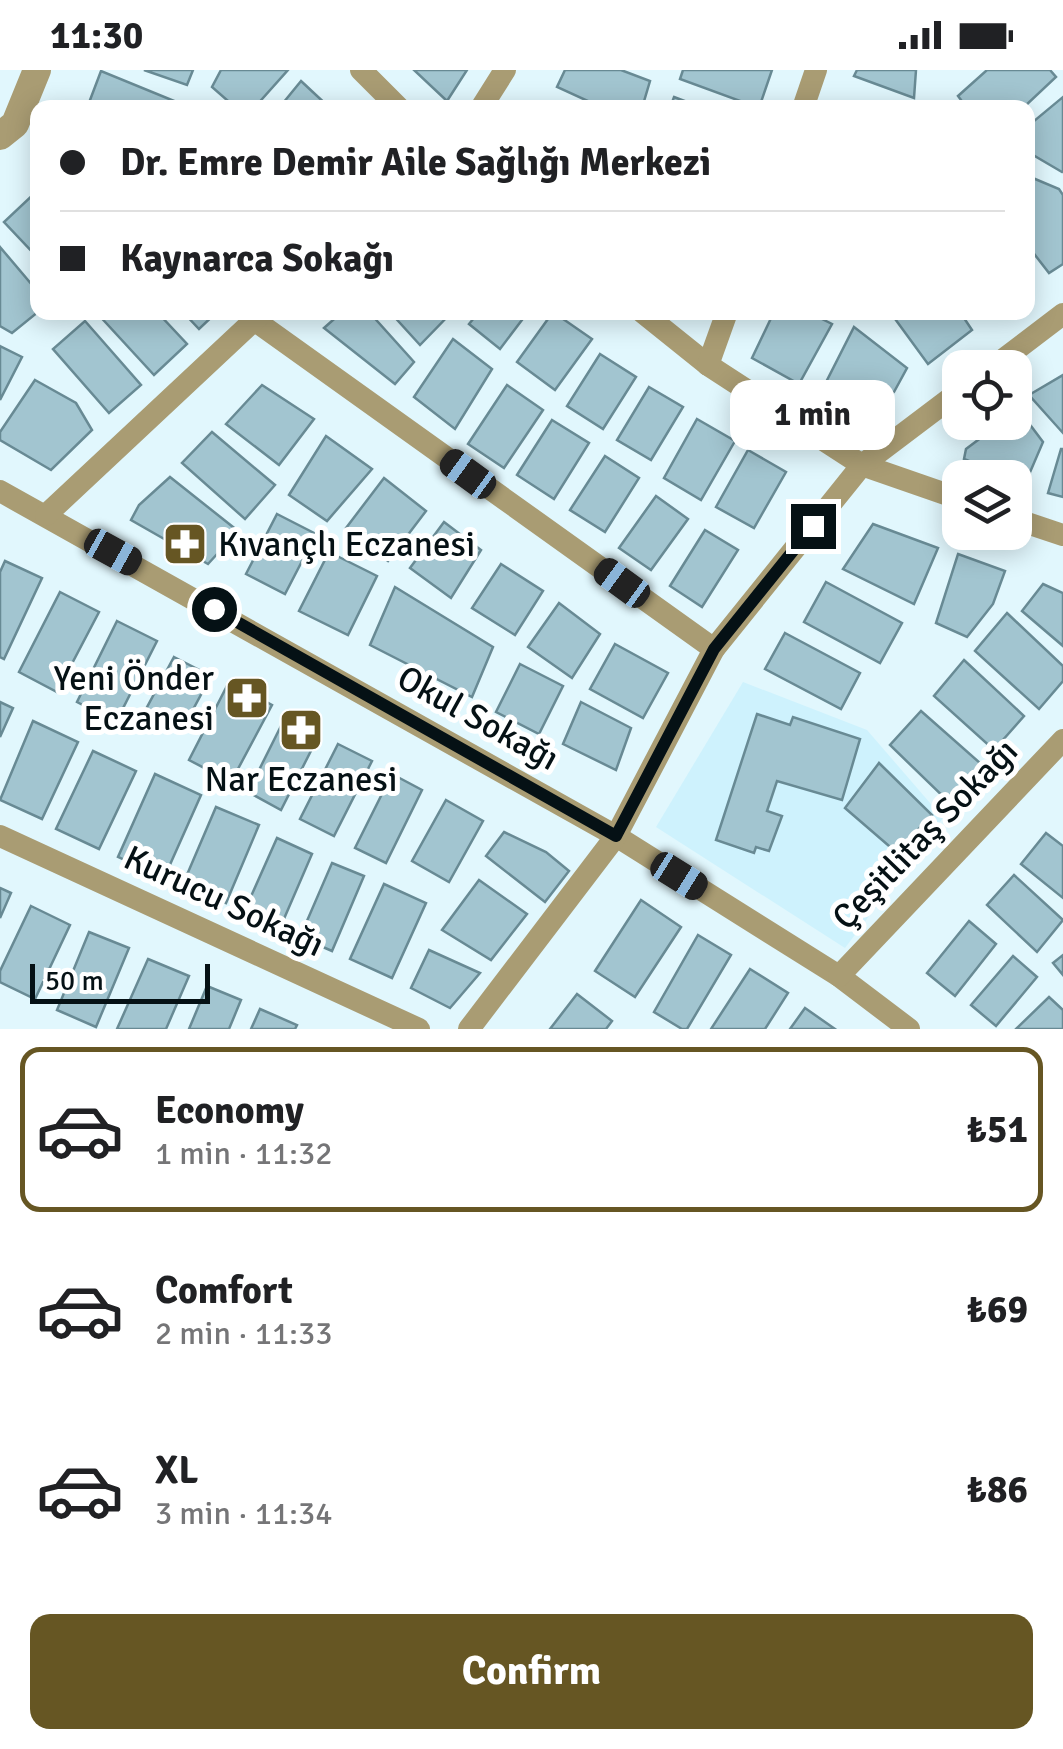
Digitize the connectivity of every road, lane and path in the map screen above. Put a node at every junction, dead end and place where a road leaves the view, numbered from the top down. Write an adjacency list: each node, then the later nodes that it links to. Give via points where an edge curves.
1 (37, 70): 8 (street, via 14,124)
2 (361, 70): 5 (street)
3 (504, 70): 6 (street)
4 (816, 70): 7 (street)
5 (391, 100)
6 (487, 100)
7 (806, 100)
8 (0, 136)
9 (1063, 314): 14 (street)
10 (254, 320): 20 (street)
11 (263, 320): 23 (street)
12 (652, 320): 15 (street)
13 (724, 320): 15 (street)
14 (1016, 350)
15 (708, 365): 17 (street)
16 (942, 405): 17 (street)
17 (862, 465): 19 (street); 23 (street)
18 (0, 490): 20 (street, Okul Sokağı)
19 (942, 493)
20 (46, 514): 26 (street, Okul Sokağı)
21 (1032, 524): 22 (street)
22 (1063, 536)
23 (714, 649): 26 (street)
24 (1063, 740): 27 (street, Çeşitlitaş Sokağı)
25 (0, 836): 28 (street, Kurucu Sokağı)
26 (616, 836): 27 (street, Okul Sokağı); 29 (street)
27 (838, 976): 30 (street, Okul Sokağı)
28 (419, 1029)
29 (469, 1029)
30 (908, 1029)

